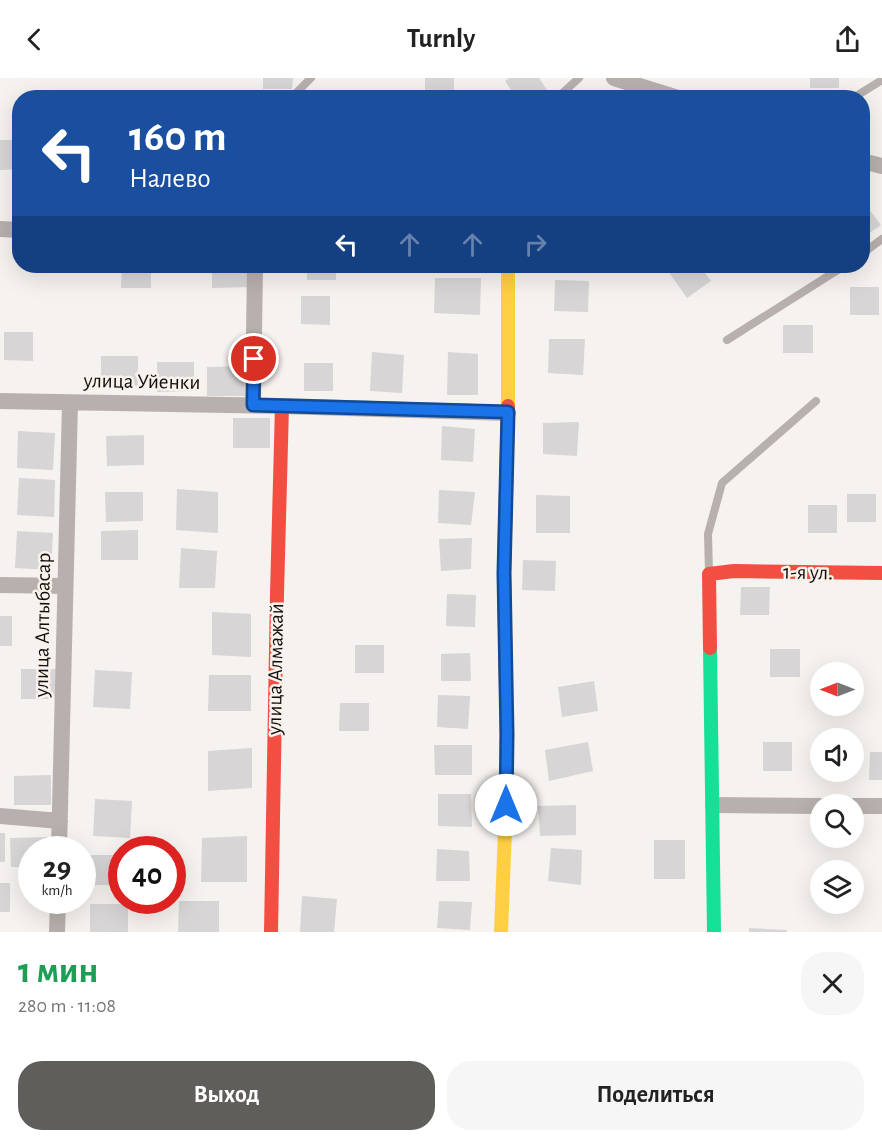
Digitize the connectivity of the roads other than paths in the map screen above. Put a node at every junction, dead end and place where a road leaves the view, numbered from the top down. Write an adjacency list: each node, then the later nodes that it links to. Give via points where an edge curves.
1 (311, 78): 5 (lane)
2 (579, 78): 6 (lane)
3 (614, 78): 7 (street)
4 (882, 80): 8 (lane)
5 (299, 90)
6 (566, 90)
7 (652, 90)
8 (866, 90)
9 (255, 273): 16 (street)
10 (508, 273): 18 (street)
11 (833, 273): 12 (lane)
12 (727, 340)
13 (0, 401): 15 (street, улица Уйенки)
14 (816, 401): 20 (lane, via 722,483 708,534)
15 (70, 403): 16 (street, улица Уйенки); 22 (street, улица Алтыбасар)
16 (253, 405): 17 (street, улица Уйенки)
17 (282, 406): 18 (street, улица Уйенки); 32 (street, улица Алмажай)
18 (508, 412): 33 (street, via 504,573 507,735)
19 (882, 573): 20 (street, 1-я ул.)
20 (709, 574): 23 (street)
21 (0, 585): 22 (street)
22 (65, 586): 28 (street, улица Алтыбасар)
23 (714, 805): 24 (street); 34 (street)
24 (810, 806)
25 (864, 806): 26 (street)
26 (882, 806)
27 (0, 816): 28 (street)
28 (60, 821): 29 (street, улица Алтыбасар)
29 (59, 836)
30 (58, 914): 31 (street)
31 (57, 932)
32 (272, 932)
33 (501, 932)
34 (714, 932)

